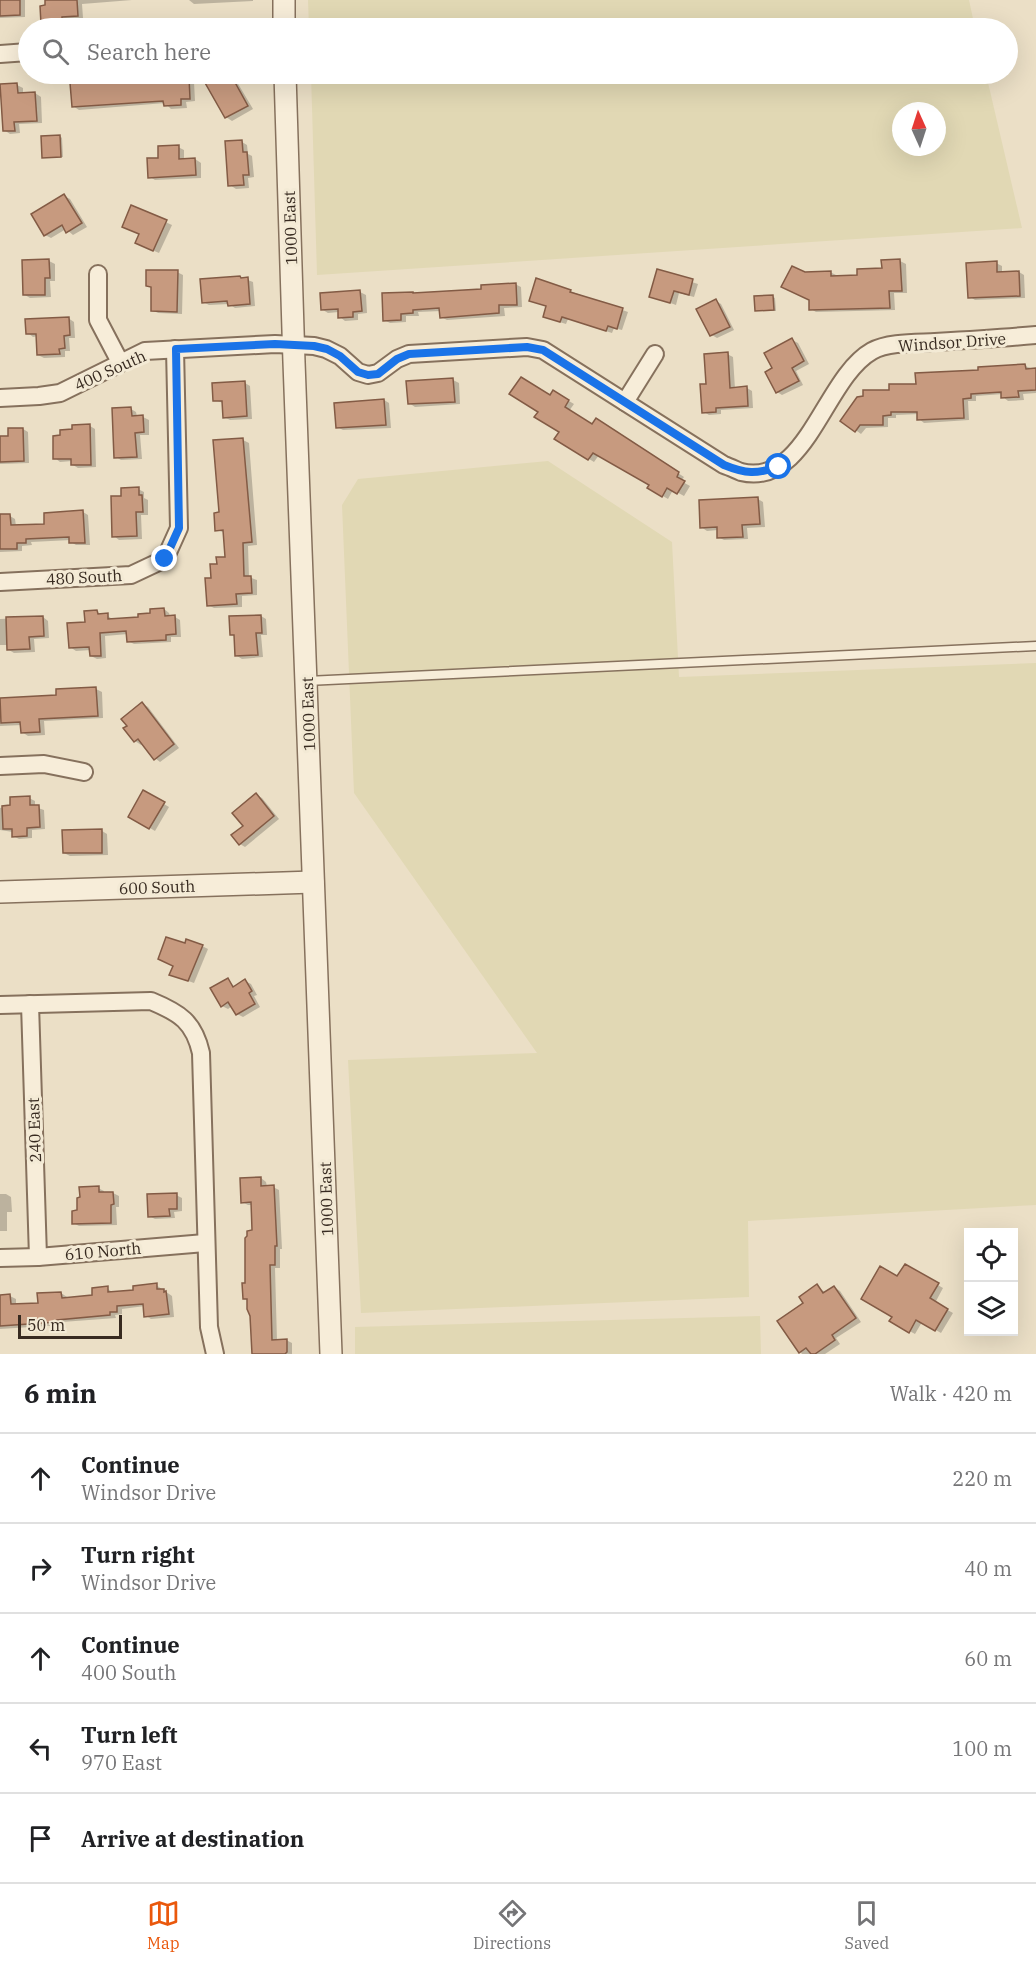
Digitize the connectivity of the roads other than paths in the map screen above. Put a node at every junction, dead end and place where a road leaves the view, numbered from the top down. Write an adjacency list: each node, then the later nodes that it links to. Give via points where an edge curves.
1 (284, 0): 2 (street)
2 (284, 18)
3 (18, 53): 4 (street)
4 (0, 54)
5 (285, 84): 8 (street, 1000 East)
6 (98, 274): 11 (street, via 98,320)
7 (1036, 335): 13 (street, Windsor Drive, via 900,344 873,350 851,367 796,453 779,467 760,473 724,465)
8 (293, 345): 9 (street, 400 South); 13 (street, Windsor Drive, via 327,349 368,375 378,374 409,354 527,347 543,350); 16 (street, 1000 East)
9 (176, 349): 11 (street, 400 South, via 145,351); 14 (street, 480 South, via 179,528 165,559 131,575)
10 (655, 354): 13 (street)
11 (120, 362): 12 (street, 400 South, via 60,393)
12 (0, 398)
13 (626, 402)
14 (0, 582)
15 (1036, 646): 16 (lane)
16 (307, 681): 19 (street, 1000 East)
17 (0, 766): 18 (street, via 45,764)
18 (84, 772)
19 (313, 882): 20 (street, 600 South); 27 (street, 1000 East)
20 (0, 892)
21 (30, 1004): 22 (street); 23 (street, via 151,1001 174,1010 188,1023 201,1053); 24 (street, 240 East)
22 (0, 1005)
23 (205, 1243): 24 (street, 610 North); 26 (street, via 209,1327)
24 (38, 1257): 25 (street, 610 North)
25 (0, 1258)
26 (215, 1354)
27 (332, 1354)

